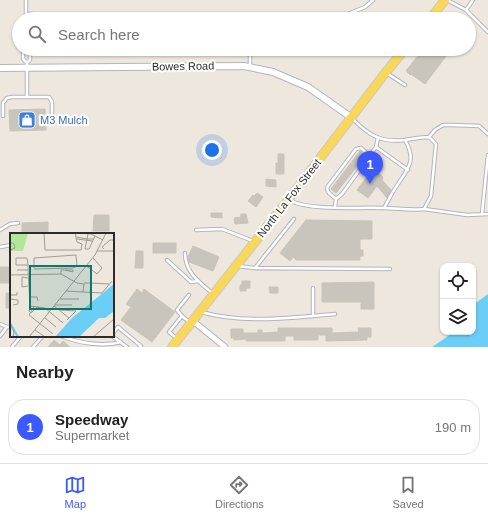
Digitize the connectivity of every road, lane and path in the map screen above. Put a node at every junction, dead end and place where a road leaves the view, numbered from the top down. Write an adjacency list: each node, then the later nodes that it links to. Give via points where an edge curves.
1 (26, 0): 6 (lane)
2 (373, 0): 7 (lane)
3 (446, 0): 5 (lane); 8 (main road)
4 (472, 0): 5 (lane)
5 (466, 10)
6 (26, 12)
7 (353, 12)
8 (436, 12)
9 (476, 20): 10 (lane)
10 (488, 32)
11 (23, 56): 15 (lane)
12 (30, 56): 15 (lane)
13 (250, 56): 16 (lane)
14 (399, 56): 18 (main road, North La Fox Street)
15 (27, 66): 16 (street, Bowes Road); 17 (street, Bowes Road); 20 (lane)
16 (250, 67): 23 (street, Bowes Road, via 273,72 308,87)
17 (0, 68)
18 (386, 72): 19 (lane); 23 (main road, North La Fox Street)
19 (405, 85)
20 (27, 97): 21 (lane, via 49,97 52,102); 22 (lane, via 4,100)
21 (52, 115)
22 (2, 116)
23 (352, 118): 26 (lane, via 361,128); 35 (main road, North La Fox Street)
24 (488, 134): 25 (lane, via 479,126 443,125)
25 (430, 137): 27 (lane, via 420,136); 38 (lane, via 436,144 435,164 431,196)
26 (378, 138): 27 (lane); 28 (lane)
27 (405, 140): 32 (lane, via 410,148 411,157)
28 (376, 147): 30 (lane); 32 (lane)
29 (488, 155): 31 (lane)
30 (370, 156): 34 (lane); 34 (lane, via 361,148 356,149 328,186 329,193)
31 (487, 166): 33 (lane)
32 (408, 170): 37 (lane)
33 (486, 191): 39 (lane)
34 (336, 199): 36 (lane)
35 (288, 200): 36 (lane, via 303,205); 45 (main road, North La Fox Street)
36 (335, 207): 37 (lane)
37 (384, 208): 38 (lane)
38 (424, 209): 39 (lane, via 467,215)
39 (482, 214): 40 (lane)
40 (488, 214)
41 (294, 218): 51 (lane)
42 (18, 223): 43 (lane)
43 (0, 230)
44 (196, 230): 45 (lane, via 222,228)
45 (255, 242): 50 (main road, North La Fox Street)
46 (10, 245): 47 (lane)
47 (0, 247)
48 (185, 253): 53 (lane, via 185,262)
49 (167, 260): 53 (lane, via 191,282)
50 (236, 266): 51 (lane); 56 (main road, North La Fox Street)
51 (255, 268): 52 (lane)
52 (390, 269)
53 (199, 281): 56 (lane)
54 (313, 288): 60 (lane)
55 (189, 295): 59 (lane, via 177,310)
56 (214, 295): 57 (main road, North La Fox Street)
57 (201, 312): 60 (lane, via 263,320); 61 (main road, North La Fox Street)
58 (335, 314): 60 (lane)
59 (182, 316): 61 (lane); 70 (lane, via 169,332)
60 (312, 316)
61 (192, 322): 70 (main road, North La Fox Street); 77 (street)
62 (0, 324): 63 (lane)
63 (7, 327): 65 (lane)
64 (114, 333): 75 (lane, via 118,327)
65 (0, 336)
66 (114, 336): 71 (lane)
67 (20, 337): 72 (lane)
68 (42, 337): 73 (lane)
69 (63, 337): 71 (lane, via 103,345)
70 (178, 340): 76 (main road, North La Fox Street)
71 (122, 342): 74 (lane)
72 (12, 347)
73 (33, 347)
74 (127, 347)
75 (140, 347)
76 (172, 347)
77 (225, 347)

